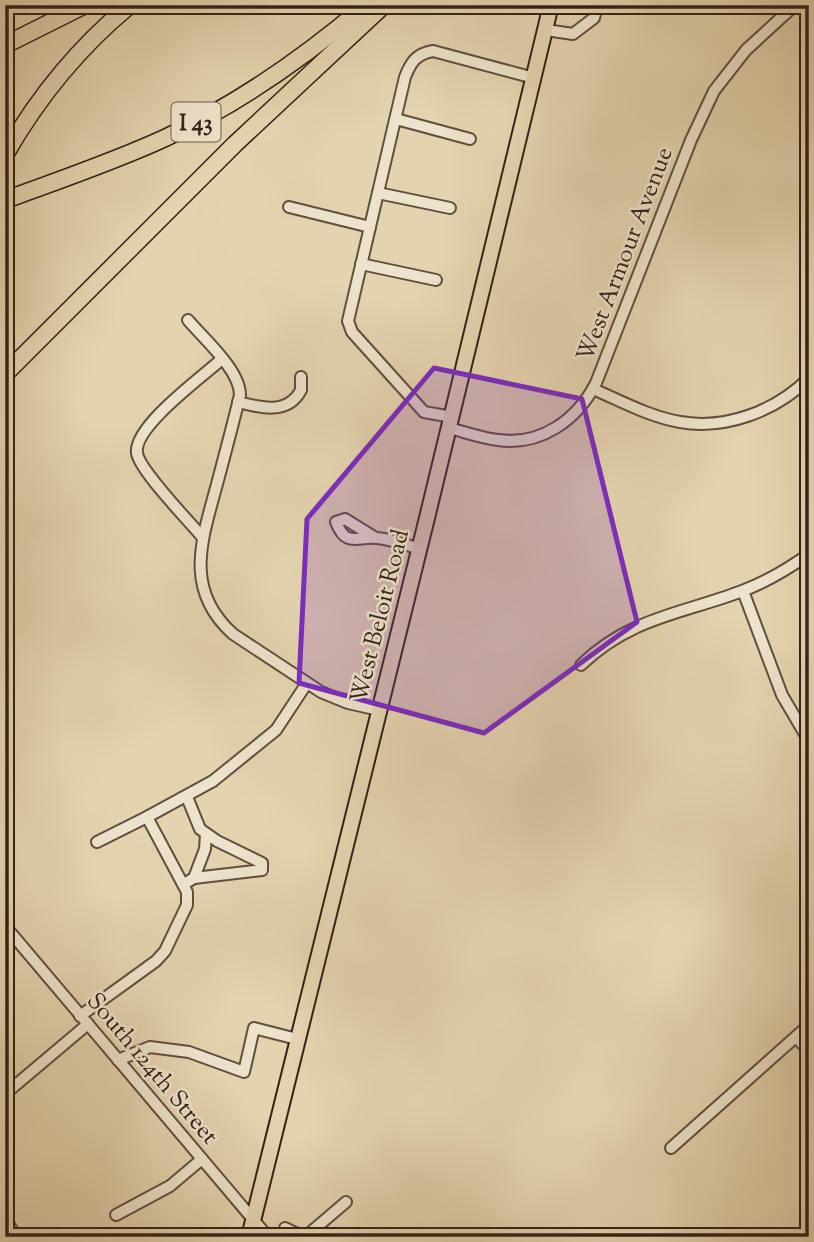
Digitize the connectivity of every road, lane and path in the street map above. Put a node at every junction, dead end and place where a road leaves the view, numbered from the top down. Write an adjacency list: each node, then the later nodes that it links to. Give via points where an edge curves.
1 (85, 5): 9 (highway)
2 (130, 5): 13 (highway, via 62,71)
3 (366, 5): 15 (highway, I 43, via 280,71 206,117 121,157)
4 (384, 5): 23 (highway, via 235,144)
5 (551, 5): 8 (main road, West Beloit Road)
6 (597, 5): 8 (street, via 594,18 573,34)
7 (795, 5): 26 (street, West Armour Avenue, via 746,50 714,92)
8 (545, 30): 10 (main road, West Beloit Road)
9 (5, 45)
10 (534, 78): 11 (street, via 424,52 411,61); 28 (main road, West Beloit Road)
11 (396, 119): 12 (street); 14 (street)
12 (470, 139)
13 (5, 155)
14 (378, 193): 17 (street); 18 (street)
15 (5, 200)
16 (289, 207): 18 (street)
17 (450, 208)
18 (370, 227): 19 (street)
19 (361, 264): 20 (street); 28 (street, West Armour Avenue, via 350,327 424,412)
20 (436, 280)
21 (188, 320): 22 (street)
22 (222, 359): 27 (street, via 238,380); 30 (street, via 146,428 137,445 144,468)
23 (5, 374)
24 (301, 377): 27 (street, via 301,390 291,404 261,408)
25 (809, 378): 26 (street, via 768,408 711,422 666,418)
26 (593, 389): 28 (street, West Armour Avenue, via 575,415 536,437 496,440)
27 (238, 402): 30 (street)
28 (451, 422): 31 (main road, West Beloit Road)
29 (374, 537): 31 (street)
30 (203, 538): 35 (street, via 200,572 215,614 242,641)
31 (420, 549): 36 (main road, West Beloit Road)
32 (809, 555): 33 (street)
33 (743, 591): 34 (street, via 652,619 609,642); 37 (street, via 782,695)
34 (581, 665)
35 (307, 683): 36 (street, via 333,698); 38 (street, via 276,730)
36 (379, 710): 47 (main road, West Beloit Road)
37 (809, 741)
38 (187, 797): 39 (street); 40 (street)
39 (147, 817): 41 (street); 42 (street)
40 (206, 834): 42 (street, via 205,849); 42 (street, via 262,863 262,870)
41 (97, 842)
42 (189, 881): 44 (street, via 187,905 165,951)
43 (5, 926): 44 (street, South 124th Street)
44 (84, 1020): 49 (street, South 124th Street); 50 (street)
45 (809, 1025): 46 (street)
46 (796, 1037): 48 (street); 51 (street)
47 (297, 1039): 49 (street, via 254,1028 244,1072 189,1052 150,1047); 56 (main road, West Beloit Road)
48 (809, 1051)
49 (118, 1060): 52 (street, South 124th Street)
50 (5, 1094)
51 (671, 1148)
52 (202, 1159): 54 (street, via 170,1186); 56 (street, South 124th Street)
53 (346, 1202): 61 (street)
54 (116, 1215)
55 (5, 1218): 58 (street)
56 (253, 1218): 59 (main road, West Beloit Road); 60 (street, South 124th Street)
57 (285, 1228): 61 (street)
58 (16, 1237)
59 (248, 1237)
60 (268, 1237)
61 (304, 1237)

